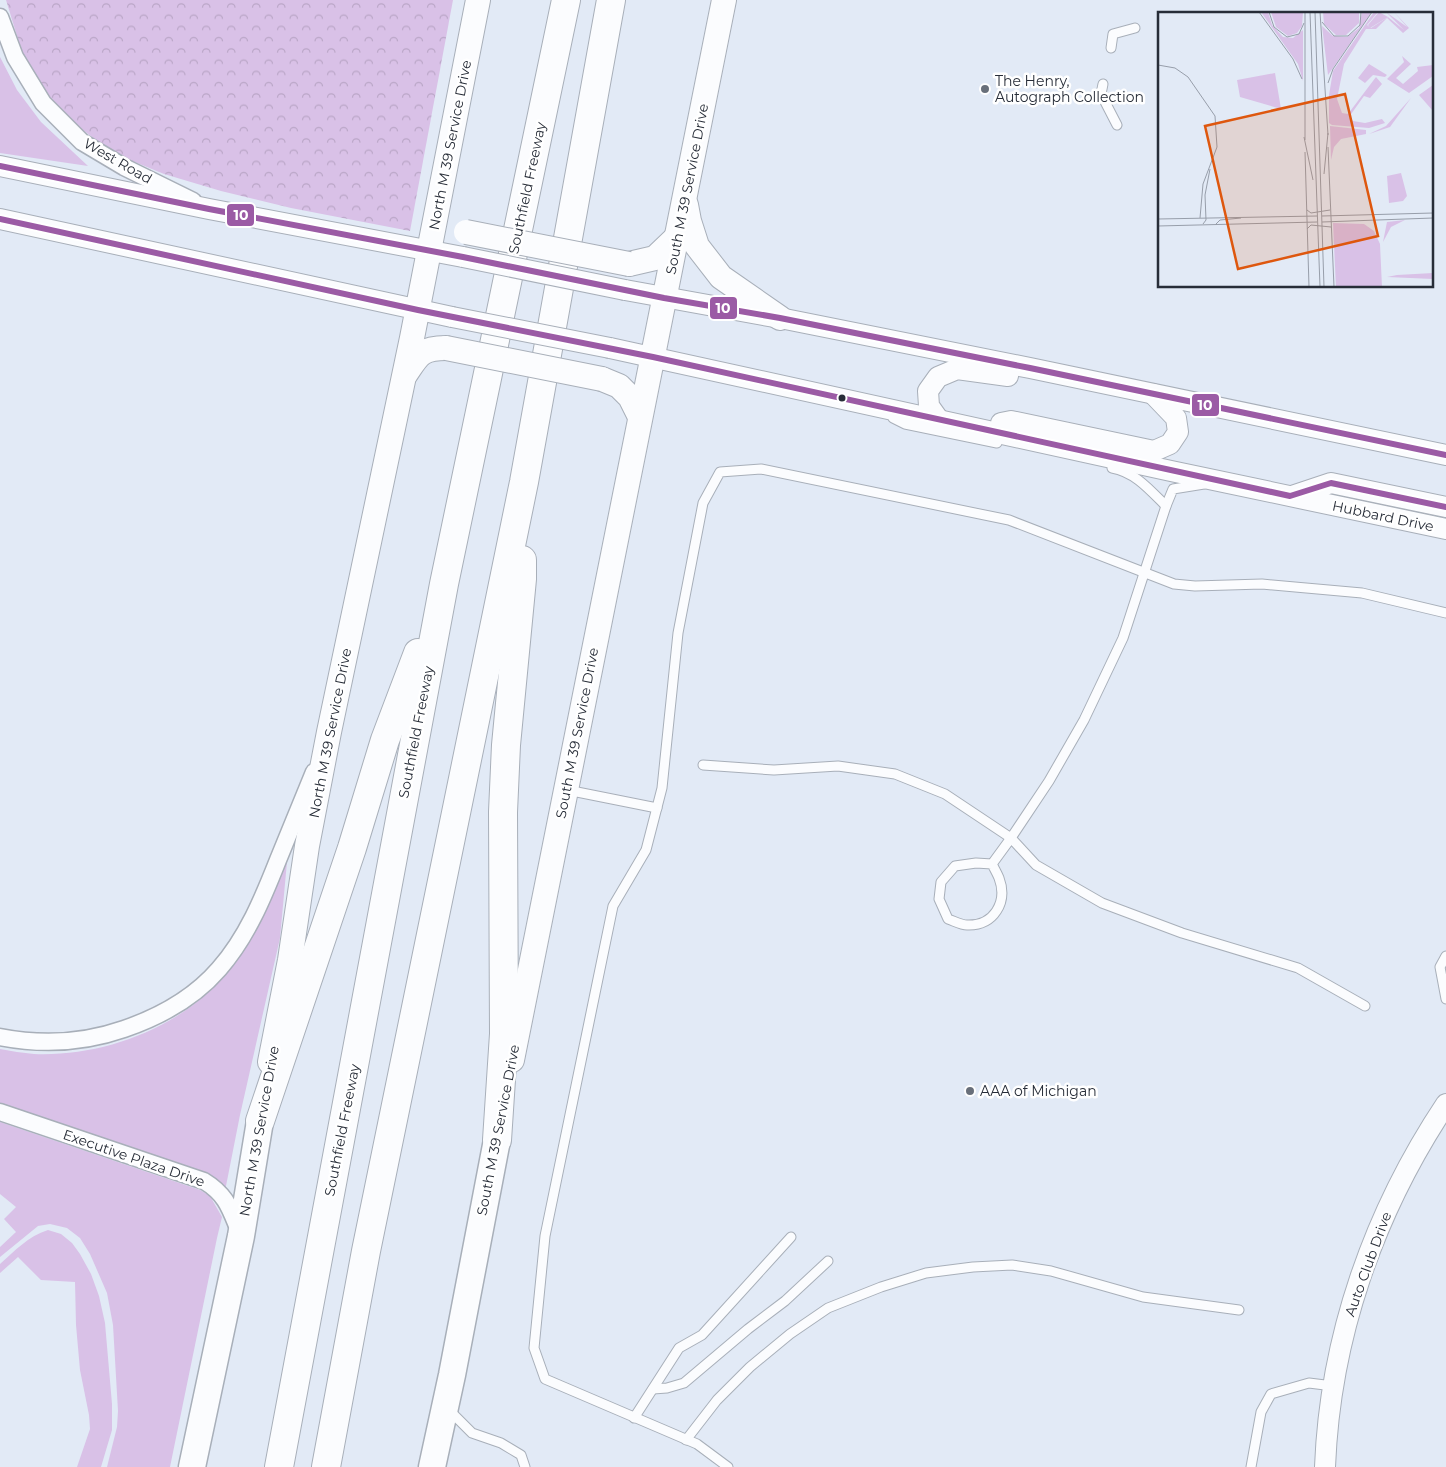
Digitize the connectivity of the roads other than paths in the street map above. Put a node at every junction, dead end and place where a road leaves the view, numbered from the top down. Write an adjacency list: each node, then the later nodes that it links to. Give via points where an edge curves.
1 (478, 0): 12 (main road, North M 39 Service Drive)
2 (566, 0): 38 (highway, Southfield Freeway)
3 (611, 0): 32 (highway)
4 (724, 0): 11 (main road, South M 39 Service Drive)
5 (0, 17): 13 (street, West Road, via 15,57 43,103 82,142 124,167)
6 (1135, 28): 7 (lane, via 1113,34)
7 (1111, 48)
8 (1103, 84): 9 (lane, via 1101,94)
9 (1117, 125)
10 (0, 166): 13 (street)
11 (685, 195): 15 (main road, South M 39 Service Drive); 19 (main road, via 697,246 721,277)
12 (439, 202): 15 (main road, bridge, via 450,222 466,232 629,264 656,258); 16 (main road, North M 39 Service Drive)
13 (209, 209): 16 (street)
14 (0, 218): 18 (street, Hubbard Drive)
15 (678, 236): 17 (main road, South M 39 Service Drive)
16 (429, 250): 17 (street, bridge); 18 (main road, North M 39 Service Drive)
17 (664, 298): 19 (street); 20 (main road, South M 39 Service Drive)
18 (418, 310): 20 (street, Hubbard Drive, bridge); 22 (main road, North M 39 Service Drive)
19 (780, 318): 21 (street)
20 (653, 357): 24 (street, Hubbard Drive); 25 (main road, South M 39 Service Drive)
21 (1044, 371): 23 (street); 26 (street, via 1013,376 957,369 938,377 928,391 929,406)
22 (403, 377): 25 (main road, bridge, via 419,355 432,348 446,348 602,380 618,386 630,397); 40 (main road, North M 39 Service Drive)
23 (1154, 394): 27 (street, via 1176,418 1178,432 1170,444 1154,451 1011,421); 29 (street)
24 (859, 402): 26 (street, Hubbard Drive); 28 (lane, via 906,424)
25 (640, 417): 42 (main road, South M 39 Service Drive)
26 (939, 420): 27 (street, Hubbard Drive)
27 (977, 428): 31 (street, Hubbard Drive)
28 (1003, 444)
29 (1446, 455)
30 (1101, 465): 34 (lane, via 1120,469 1145,484)
31 (1219, 481): 33 (street, Hubbard Drive); 34 (lane, via 1174,489)
32 (524, 482): 53 (highway, via 522,579 512,669 503,812 504,1034); 65 (highway, via 366,1251)
33 (1290, 496): 35 (street, via 1331,483); 36 (street, Hubbard Drive)
34 (1166, 506): 37 (lane)
35 (1446, 507)
36 (1446, 529)
37 (1144, 572): 39 (lane, via 1174,584 1195,586 1262,584 1362,592); 43 (lane, via 1009,520 761,468 720,472 703,503 678,633 662,788); 44 (lane, via 1123,638 1084,720 1049,781)
38 (444, 584): 52 (highway, via 385,740); 64 (highway, Southfield Freeway)
39 (1446, 613)
40 (329, 732): 49 (street, via 250,926 233,952 195,992 143,1023 109,1034 72,1041 37,1042); 52 (main road, North M 39 Service Drive)
41 (703, 764): 44 (lane, via 774,770 838,766 895,774 945,794)
42 (566, 790): 43 (lane); 53 (main road, South M 39 Service Drive)
43 (657, 808): 61 (lane, via 646,850 612,906 545,1236 534,1348 545,1379)
44 (1010, 838): 45 (lane); 48 (lane, via 1036,865 1102,903 1182,933 1298,968)
45 (992, 864): 45 (lane, via 955,866 941,882 939,899 948,919 966,925 985,923 996,912 1002,896 1000,879)
46 (1446, 956): 47 (lane, via 1440,967)
47 (1446, 1000)
48 (1365, 1006)
49 (0, 1037)
50 (1446, 1104): 58 (street, Auto Club Drive, via 1408,1168 1374,1239 1350,1308)
51 (0, 1112): 54 (street, Executive Plaza Drive, via 204,1181 225,1199)
52 (260, 1121): 54 (main road, North M 39 Service Drive)
53 (497, 1140): 60 (main road, South M 39 Service Drive)
54 (242, 1236): 63 (main road, North M 39 Service Drive)
55 (791, 1236): 59 (lane, via 702,1335 679,1348)
56 (828, 1261): 59 (lane, via 785,1301 684,1383)
57 (1239, 1310): 62 (lane, via 1143,1297 1050,1271 1012,1265 926,1273 828,1308 796,1330 750,1367 717,1400)
58 (1334, 1386): 69 (lane, via 1309,1383 1271,1394 1261,1412); 70 (street, Auto Club Drive)
59 (653, 1388): 61 (lane)
60 (445, 1406): 66 (main road, South M 39 Service Drive); 67 (lane, via 472,1433 501,1443 521,1455)
61 (634, 1418): 62 (lane)
62 (686, 1440): 68 (lane, via 697,1444)
63 (192, 1467)
64 (278, 1467)
65 (326, 1467)
66 (432, 1467)
67 (526, 1467)
68 (728, 1467)
69 (1251, 1467)
70 (1325, 1467)

